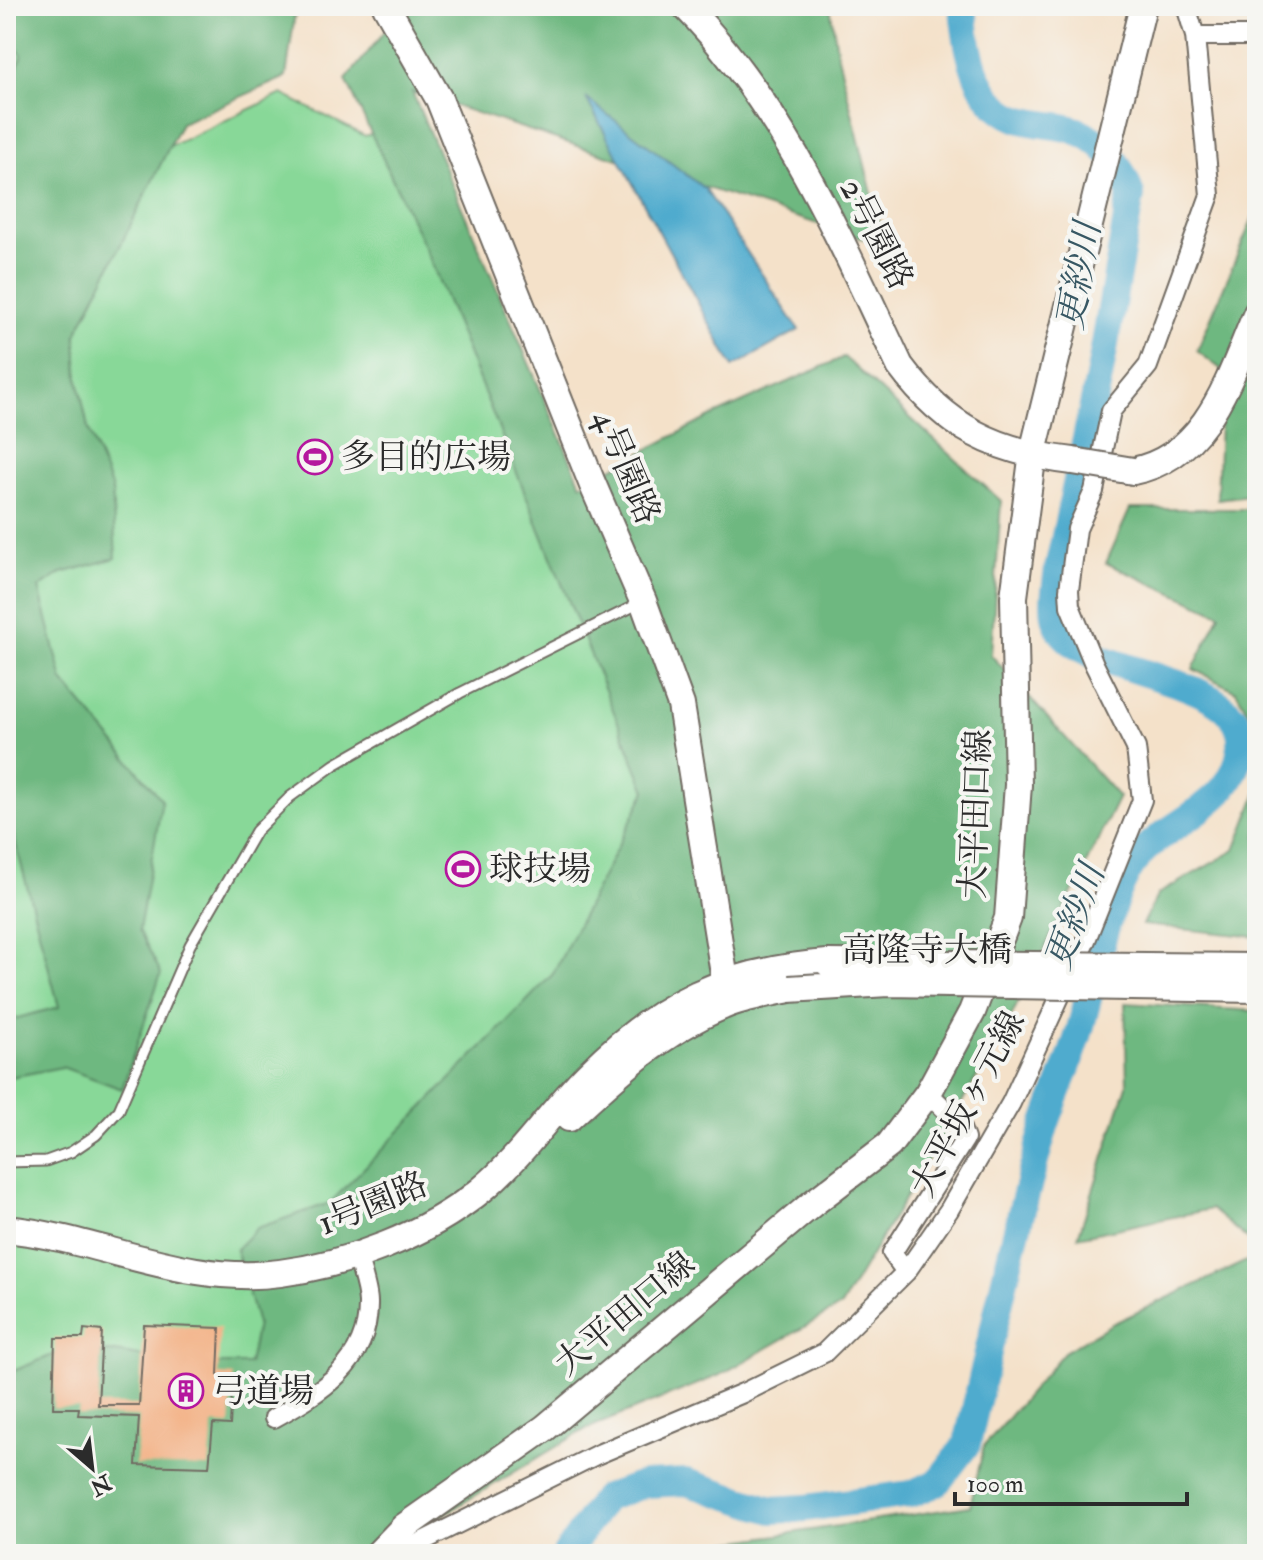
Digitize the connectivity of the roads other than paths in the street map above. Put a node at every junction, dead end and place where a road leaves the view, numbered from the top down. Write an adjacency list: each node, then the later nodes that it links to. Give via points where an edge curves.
1 (386, 6): 9 (street, 4号園路, via 439,99)
2 (685, 6): 8 (street, 2号園路, via 755,88 785,136 900,366 919,392 973,434)
3 (1143, 6): 8 (street, 大平田口線)
4 (1186, 6): 5 (street, 大平坂ヶ元線)
5 (1195, 36): 6 (street); 19 (street, 大平坂ヶ元線, via 1210,195 1148,366 1111,411 1094,491 1077,529 1069,590 1070,606 1094,664 1136,748 1142,800 1086,940 1011,1103)
6 (1257, 36)
7 (1257, 313): 8 (street, 2号園路, bridge, via 1195,439 1156,466 1133,471)
8 (1033, 452): 14 (street, 大平田口線, via 1014,597 1018,785 1008,918 972,1012)
9 (643, 601): 12 (street, 4号園路, via 681,705); 16 (lane, via 460,693 334,765 290,797 256,831 190,945 119,1110 71,1152 46,1161)
10 (1257, 967): 11 (street, 高隆寺大橋, bridge, via 828,963)
11 (784, 978): 12 (street, 1号園路); 13 (street, 高隆寺大橋, bridge); 15 (street, via 684,1026 631,1060 559,1127)
12 (725, 980): 15 (street, 1号園路, via 646,1025 588,1074)
13 (1257, 989)
14 (928, 1093): 19 (street, via 959,1123 965,1139 892,1253); 21 (street, 大平田口線, via 889,1145 545,1428 404,1527)
15 (512, 1160): 18 (street, 1号園路, via 445,1217)
16 (6, 1162)
17 (6, 1229): 18 (street, 1号園路, via 217,1274 279,1274)
18 (357, 1254): 20 (street, via 368,1303 361,1340 347,1369 325,1389)
19 (906, 1272): 22 (street, 大平坂ヶ元線, via 824,1353 596,1455)
20 (274, 1418)
21 (378, 1554)
22 (404, 1554)

